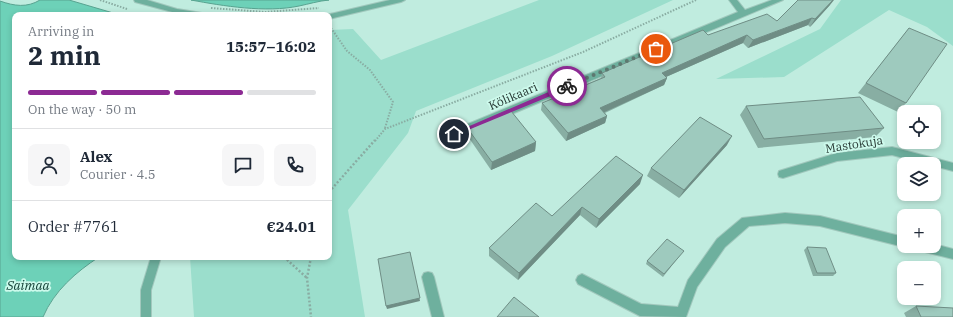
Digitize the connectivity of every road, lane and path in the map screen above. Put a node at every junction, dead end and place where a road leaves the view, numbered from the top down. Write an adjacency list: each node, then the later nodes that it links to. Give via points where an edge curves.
1 (100, 0): 9 (path)
2 (138, 0): 10 (street)
3 (402, 0): 12 (street)
4 (696, 0): 14 (path, via 583,52)
5 (733, 0): 11 (street)
6 (779, 0): 11 (street, Kölikaari)
7 (210, 8): 8 (path, via 248,12)
8 (320, 8)
9 (134, 11)
10 (182, 12)
11 (743, 13): 15 (street, Kölikaari)
12 (332, 15)
13 (332, 29): 14 (path, via 347,51 370,70 393,102)
14 (385, 129): 18 (path)
15 (454, 134)
16 (953, 167): 17 (street, Mastokuja, via 892,151 837,157)
17 (783, 174)
18 (332, 189)
19 (897, 240): 28 (street, via 820,221 785,218 746,221 721,243 692,284)
20 (941, 251): 21 (street)
21 (953, 254)
22 (155, 260): 29 (lane, via 146,290)
23 (287, 260): 26 (path)
24 (310, 260): 26 (path)
25 (428, 276): 31 (street)
26 (307, 278): 30 (path)
27 (582, 280): 28 (street, via 640,310)
28 (682, 315)
29 (146, 317)
30 (310, 317)
31 (438, 317)

